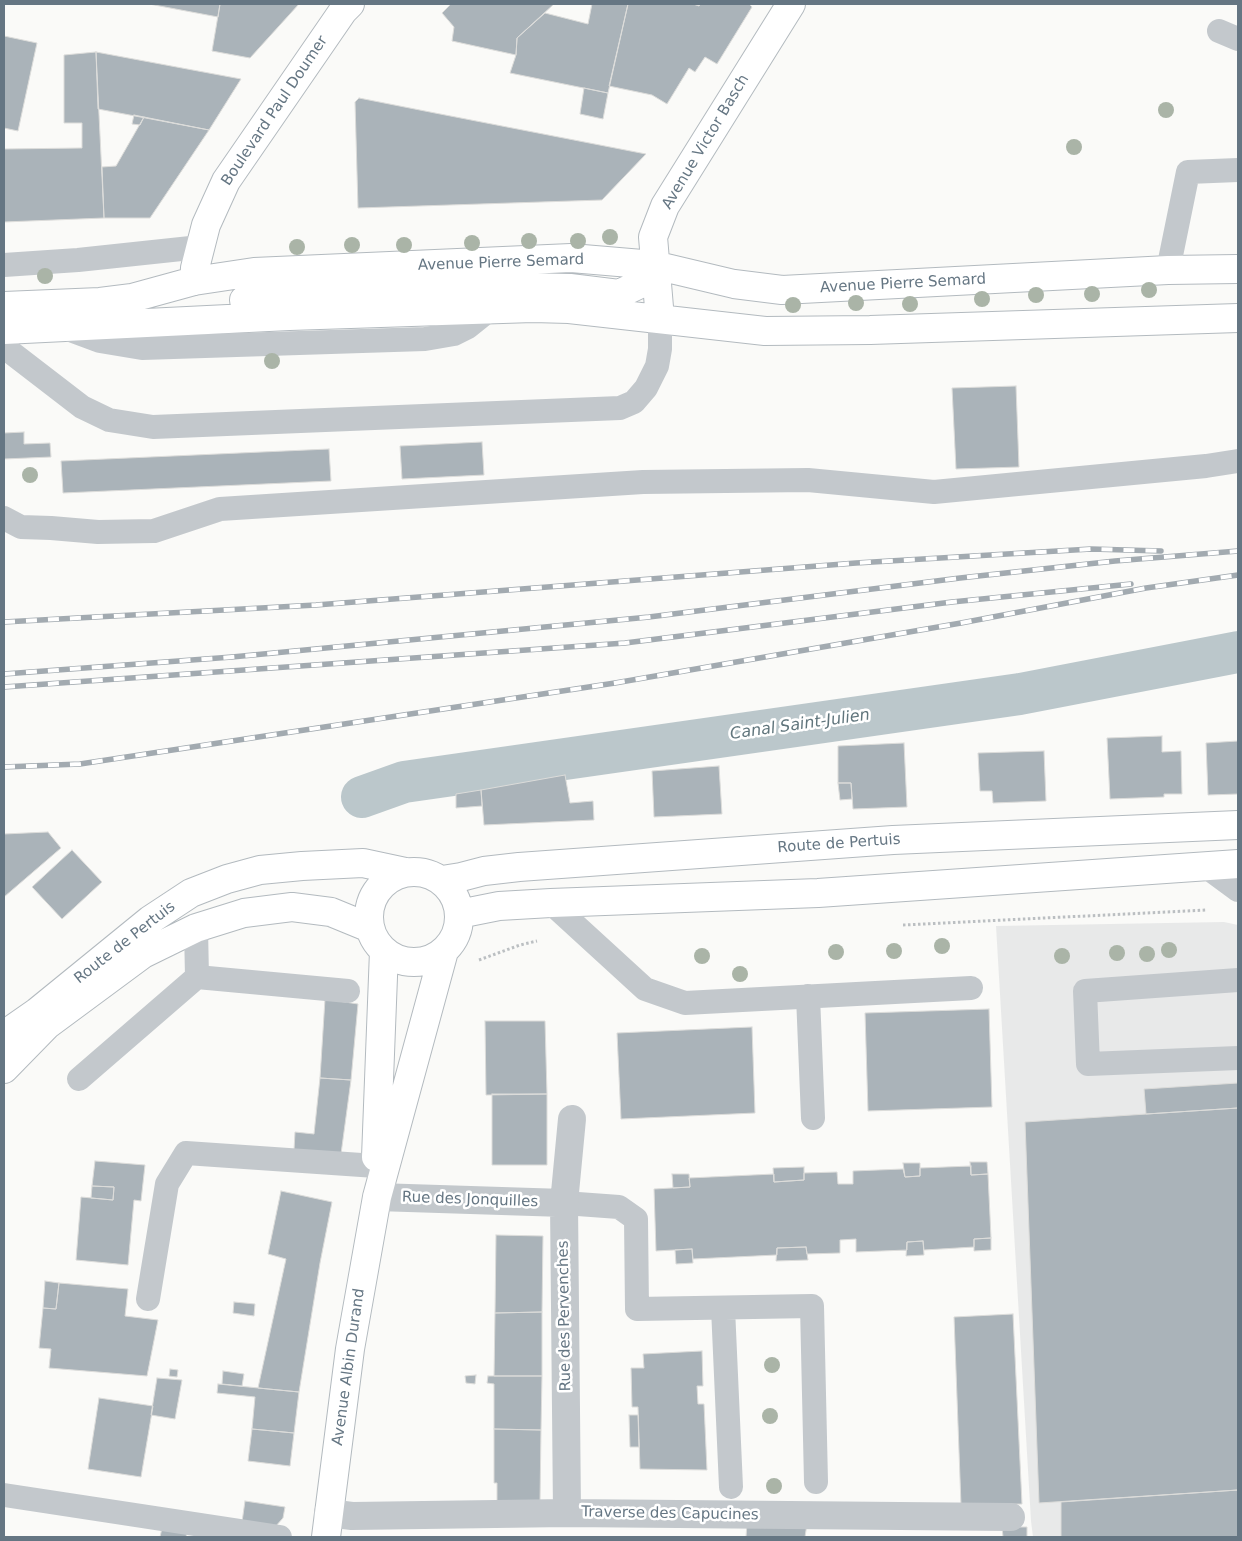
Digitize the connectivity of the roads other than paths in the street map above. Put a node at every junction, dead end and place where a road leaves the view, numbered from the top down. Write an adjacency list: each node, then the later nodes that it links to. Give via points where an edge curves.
1 (350, 4): 4 (main road, Boulevard Paul Doumer, via 226,181)
2 (791, 4): 6 (main road, Avenue Victor Basch, via 665,206 652,237)
3 (1238, 170): 8 (lane, via 1188,172)
4 (200, 247): 5 (lane); 9 (main road, Boulevard Paul Doumer)
5 (4, 265)
6 (654, 265): 8 (main road, Avenue Pierre Semard, via 734,284 782,290); 9 (main road, Avenue Pierre Semard, via 571,258 254,272); 10 (main road, via 640,284 619,294); 14 (main road, Avenue Victor Basch)
7 (1238, 269): 8 (main road, Avenue Pierre Semard)
8 (1168, 270)
9 (194, 281): 11 (main road, Avenue Pierre Semard, via 132,298)
10 (519, 286): 12 (lane); 15 (main road, via 242,300)
11 (4, 306)
12 (490, 309): 14 (main road, via 569,309); 15 (main road); 16 (lane, via 454,334 425,339 142,348 100,341)
13 (1238, 318): 14 (main road, via 765,331)
14 (660, 319): 18 (lane, via 657,366 646,388 634,402 620,408 600,409 153,427 110,420 82,407)
15 (171, 322): 16 (main road)
16 (64, 327): 17 (main road)
17 (4, 330)
18 (4, 347)
19 (1238, 461): 20 (lane, via 934,492 808,480 643,482 220,509 154,531 98,532 21,527)
20 (4, 518)
21 (1238, 825): 25 (main road, Route de Pertuis, via 873,841 519,867)
22 (1238, 864): 23 (main road)
23 (1204, 865): 26 (lane); 27 (main road, via 818,893)
24 (405, 872): 25 (main road, via 427,872); 30 (main road, via 386,882 374,894 368,913); 38 (main road, Route de Pertuis, via 363,863 260,870 192,893 150,920)
25 (442, 880): 28 (main road, via 452,892)
26 (1238, 890)
27 (551, 902): 28 (main road, via 499,906); 37 (lane, via 645,990 685,1003)
28 (459, 914): 32 (main road, via 454,938)
29 (196, 928): 30 (main road, Route de Pertuis, via 244,913 292,907 331,912); 33 (lane); 40 (main road, Route de Pertuis, via 143,954 48,1025)
30 (370, 928): 31 (main road)
31 (384, 951): 32 (main road, via 398,960 414,962 430,959); 44 (main road, Avenue Albin Durand)
32 (444, 951): 45 (main road, Avenue Albin Durand)
33 (197, 977): 36 (lane); 41 (lane)
34 (1238, 980): 39 (lane, via 1085,991 1088,1064)
35 (971, 988): 37 (lane)
36 (348, 990)
37 (808, 996): 43 (lane)
38 (4, 1035)
39 (1238, 1058)
40 (4, 1069)
41 (79, 1079)
42 (572, 1118): 46 (street, Rue des Pervenches)
43 (813, 1118)
44 (376, 1166): 45 (main road, Avenue Albin Durand); 47 (lane, via 186,1154 167,1184)
45 (377, 1198): 46 (street, Rue des Jonquilles); 54 (main road, Avenue Albin Durand, via 350,1349)
46 (564, 1203): 48 (lane, via 619,1207 636,1219 637,1309); 52 (street, Rue des Pervenches)
47 (148, 1298)
48 (723, 1308): 49 (lane, via 812,1306); 50 (lane)
49 (816, 1482)
50 (731, 1487)
51 (4, 1495): 56 (lane)
52 (566, 1513): 54 (street, Traverse des Capucines, via 352,1516); 55 (street, Traverse des Capucines)
53 (1011, 1518): 55 (street, Traverse des Capucines)
54 (327, 1525)
55 (828, 1526)
56 (280, 1537)

